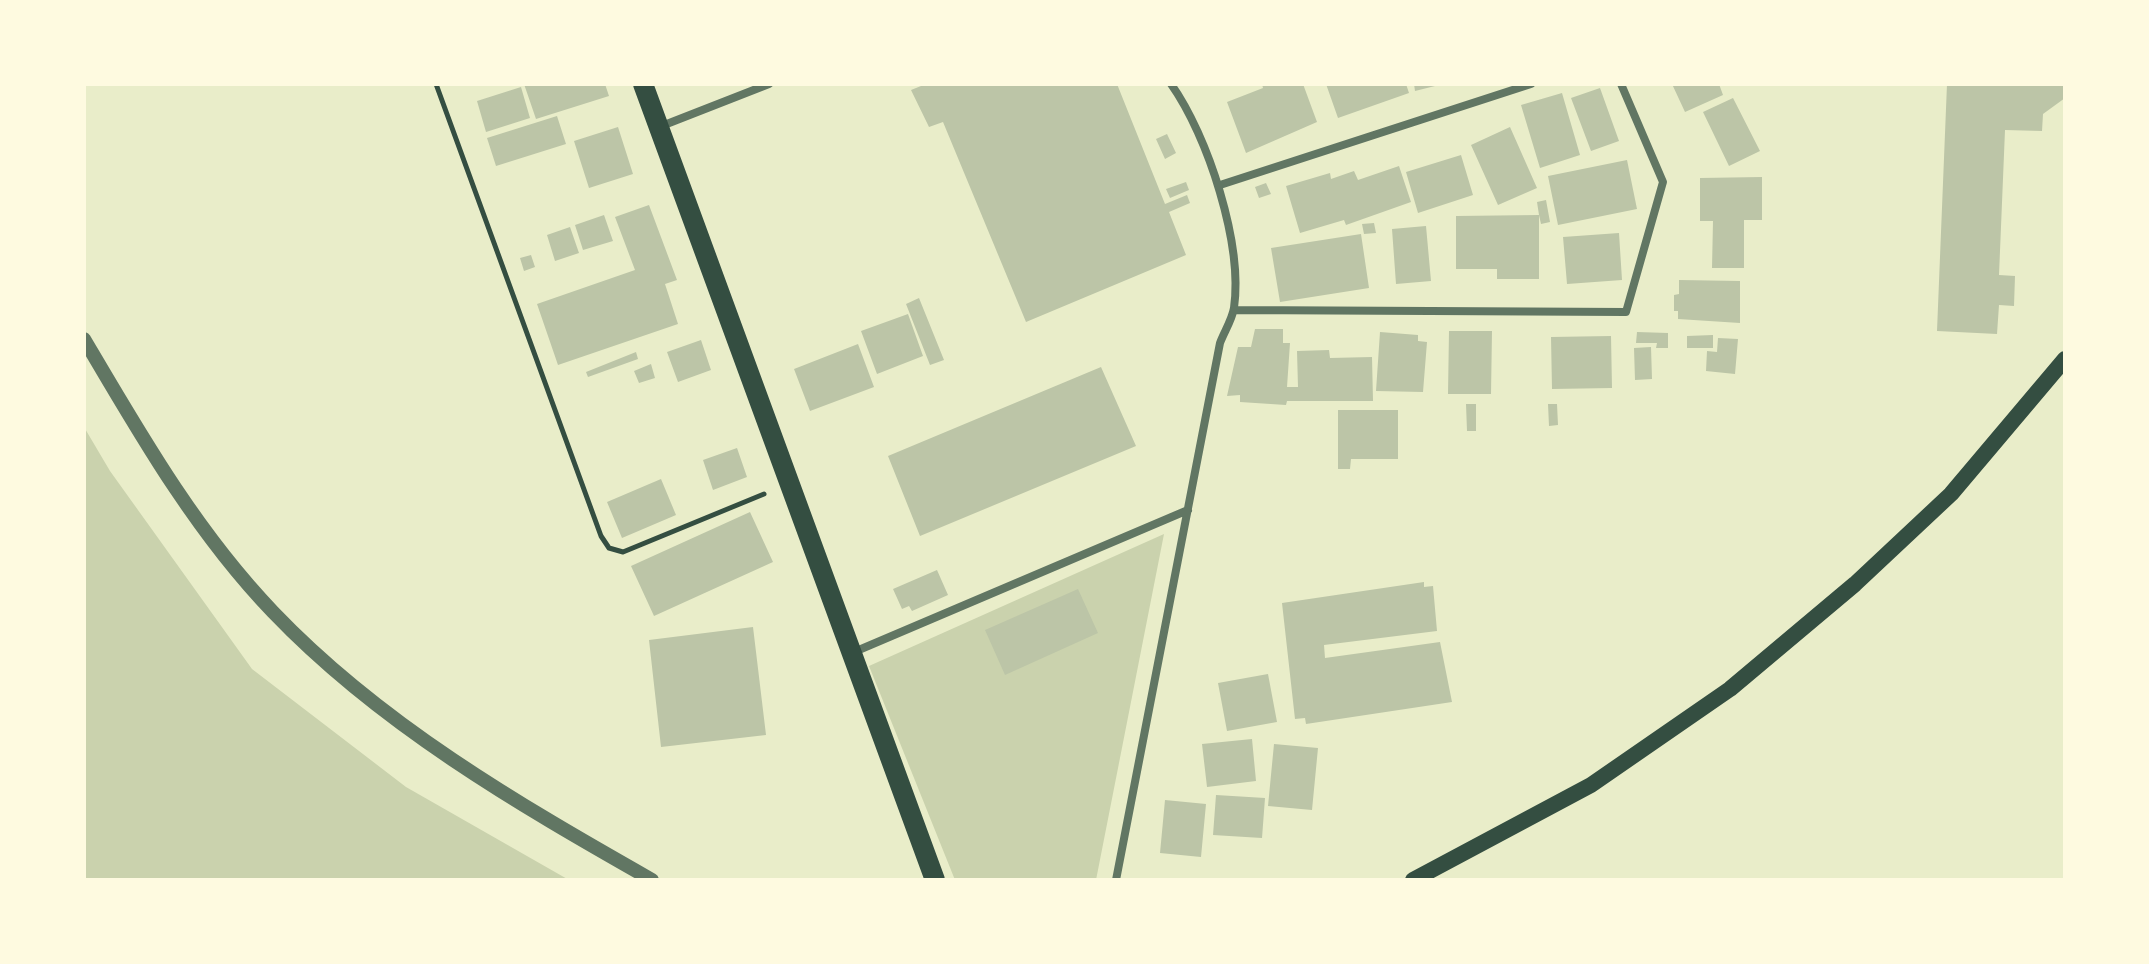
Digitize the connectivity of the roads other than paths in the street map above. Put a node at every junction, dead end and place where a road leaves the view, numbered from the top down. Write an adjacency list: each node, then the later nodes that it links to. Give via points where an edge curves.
1 (643, 84): 6 (main road)
2 (769, 84): 6 (street)
3 (1171, 84): 7 (street)
4 (1531, 84): 7 (street)
5 (1621, 84): 8 (street, via 1663,182 1626,312)
6 (659, 127): 12 (main road)
7 (1220, 185): 8 (street, via 1231,236)
8 (1234, 310): 11 (street, via 1220,343)
9 (84, 339): 13 (street, via 193,517 273,612 370,699 515,803)
10 (2065, 359): 16 (main road, via 1951,494 1730,689 1591,785)
11 (1188, 510): 12 (street); 15 (street)
12 (850, 654): 14 (main road)
13 (652, 880)
14 (935, 880)
15 (1116, 880)
16 (1413, 880)

